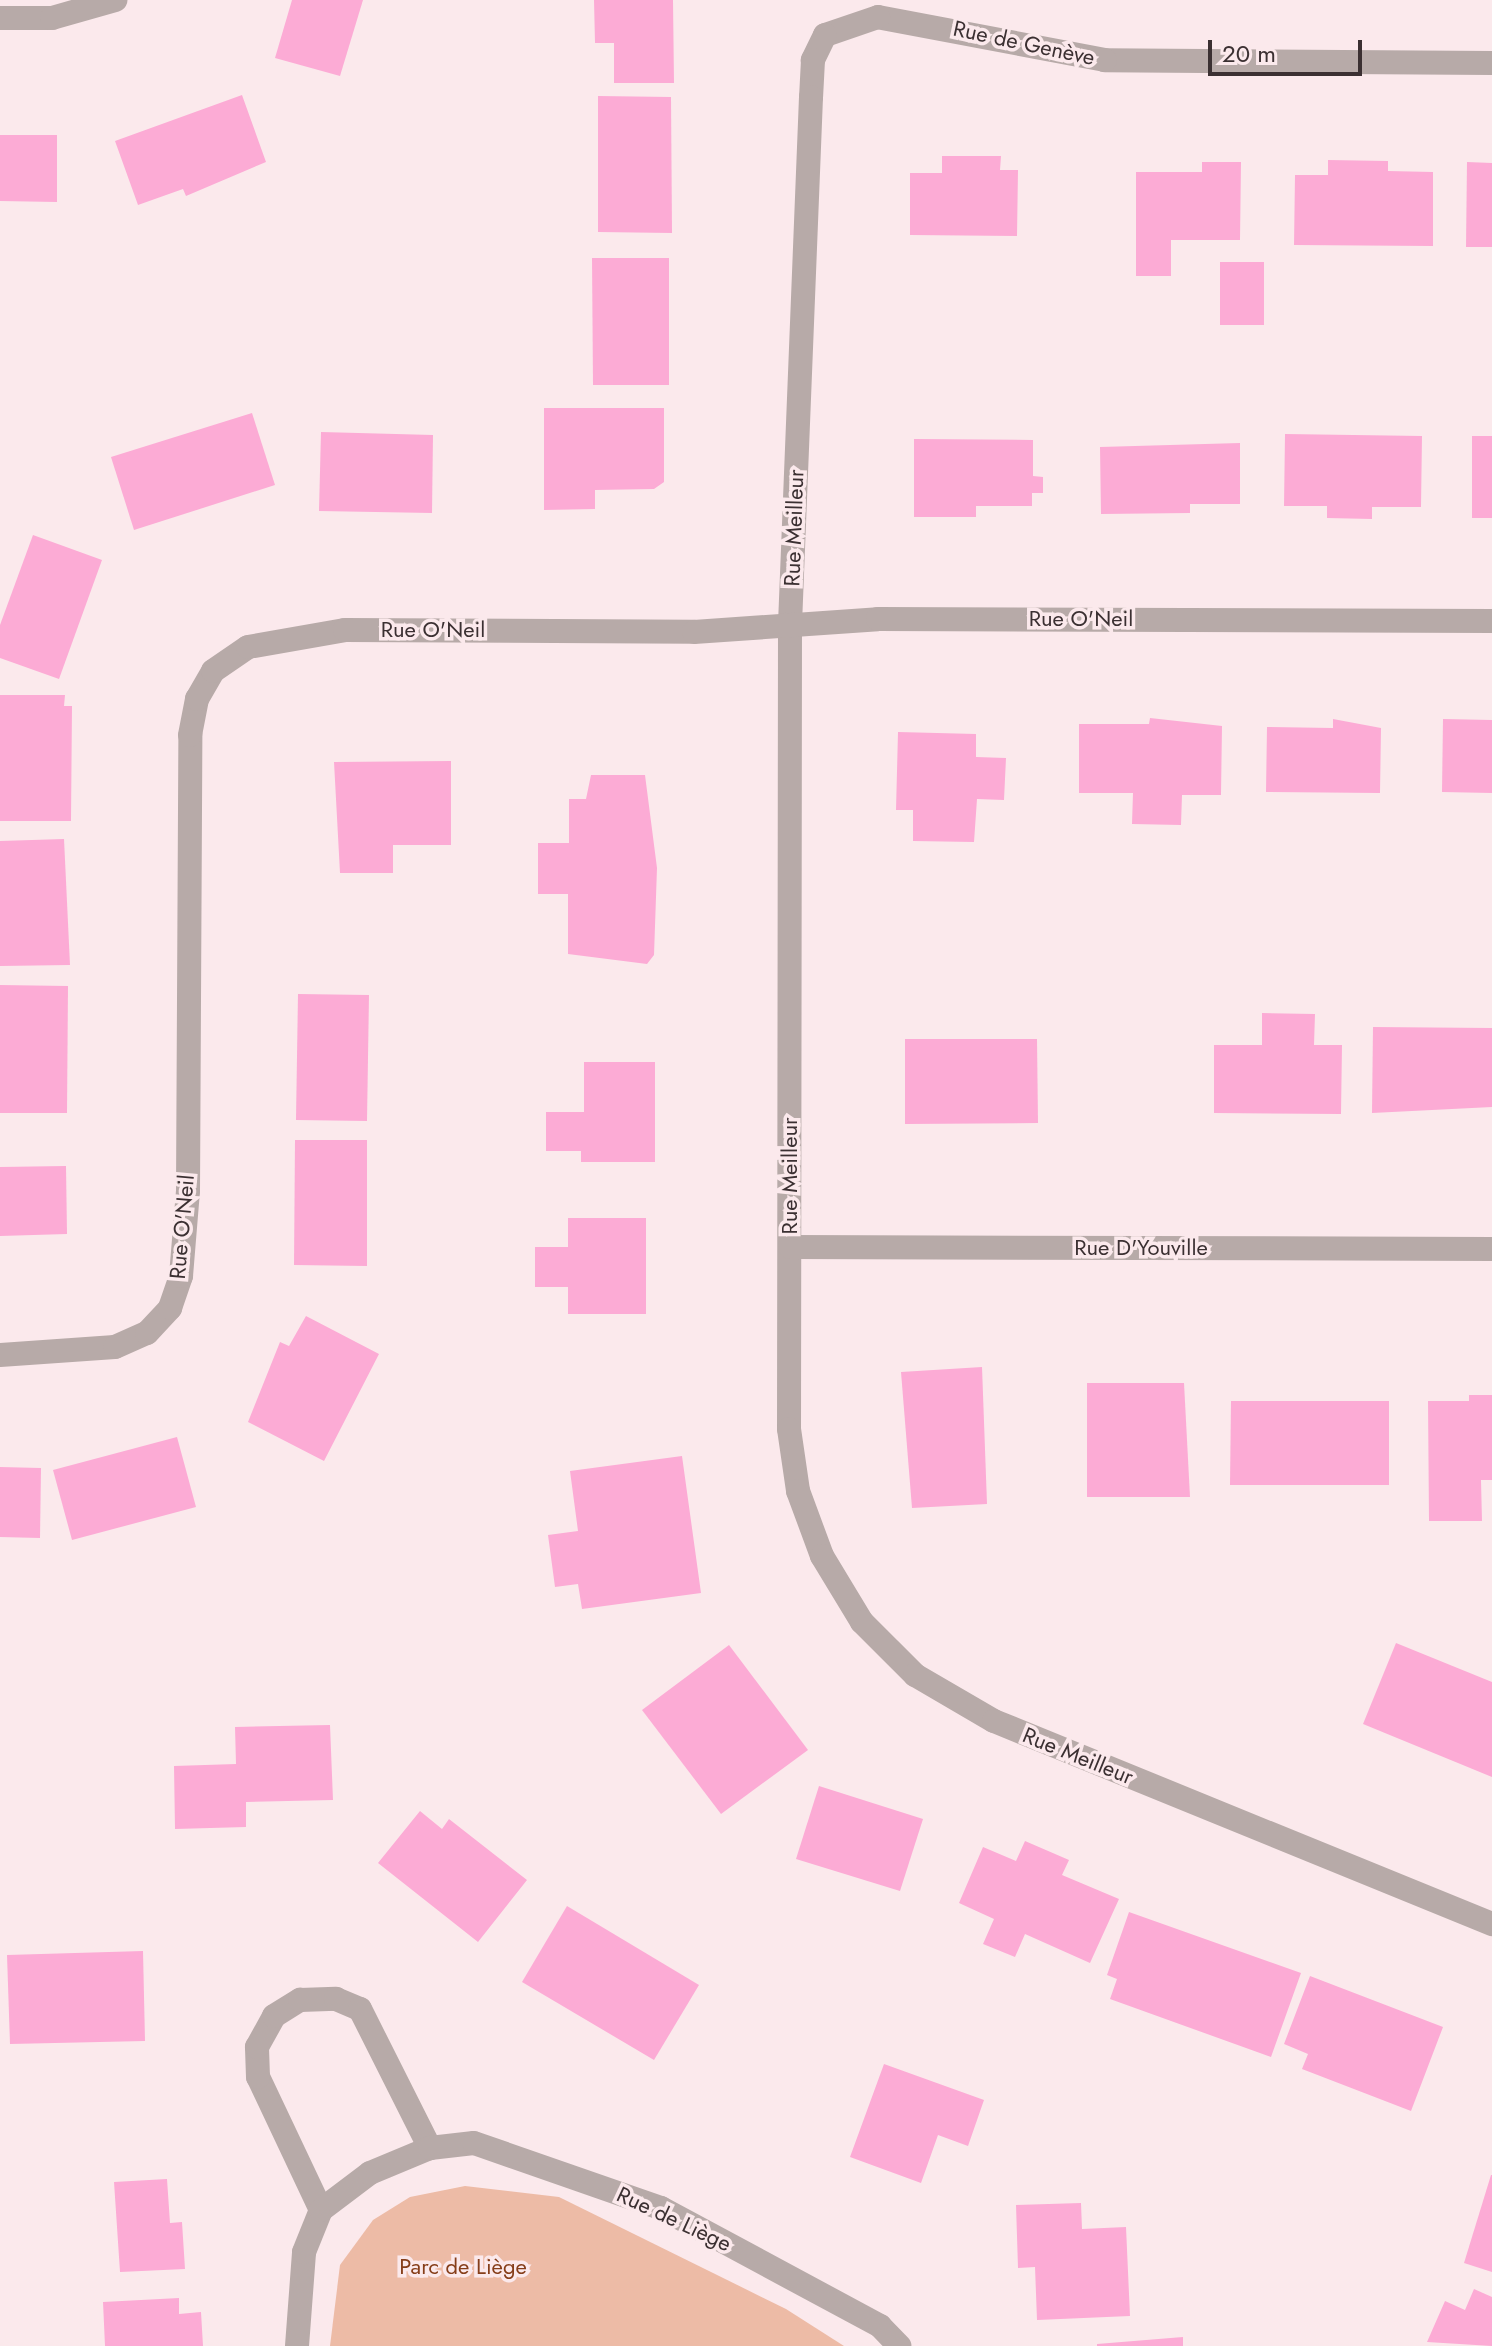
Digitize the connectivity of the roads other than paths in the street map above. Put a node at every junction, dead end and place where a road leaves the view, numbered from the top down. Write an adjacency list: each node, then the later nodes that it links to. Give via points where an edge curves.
1 (115, 0): 2 (street, via 52,18)
2 (0, 18)
3 (845, 24): 4 (street, Rue de Genève, via 911,18 1105,60); 6 (street, Rue Meilleur, via 825,35 813,60)
4 (1492, 63)
5 (1492, 621): 6 (street, Rue O'Neil)
6 (790, 624): 7 (street, Rue Meilleur); 9 (street, Rue O'Neil, via 694,632 295,633 248,647 213,671 197,699 190,735 188,1191 181,1276 170,1308 147,1333 115,1347)
7 (790, 1247): 8 (street, Rue D'Youville); 10 (street, Rue Meilleur, via 789,1429 798,1491 822,1556 862,1622 915,1675 994,1721)
8 (1492, 1249)
9 (0, 1355)
10 (1492, 1924)
11 (430, 2148): 12 (street, Rue de Liège, via 370,2173); 12 (street, via 360,2009 336,1999 300,2000 274,2016 257,2047 258,2077); 14 (street, Rue de Liège, via 474,2143 519,2154 661,2208 880,2326)
12 (321, 2210): 13 (street, via 304,2252)
13 (297, 2346)
14 (899, 2346)

